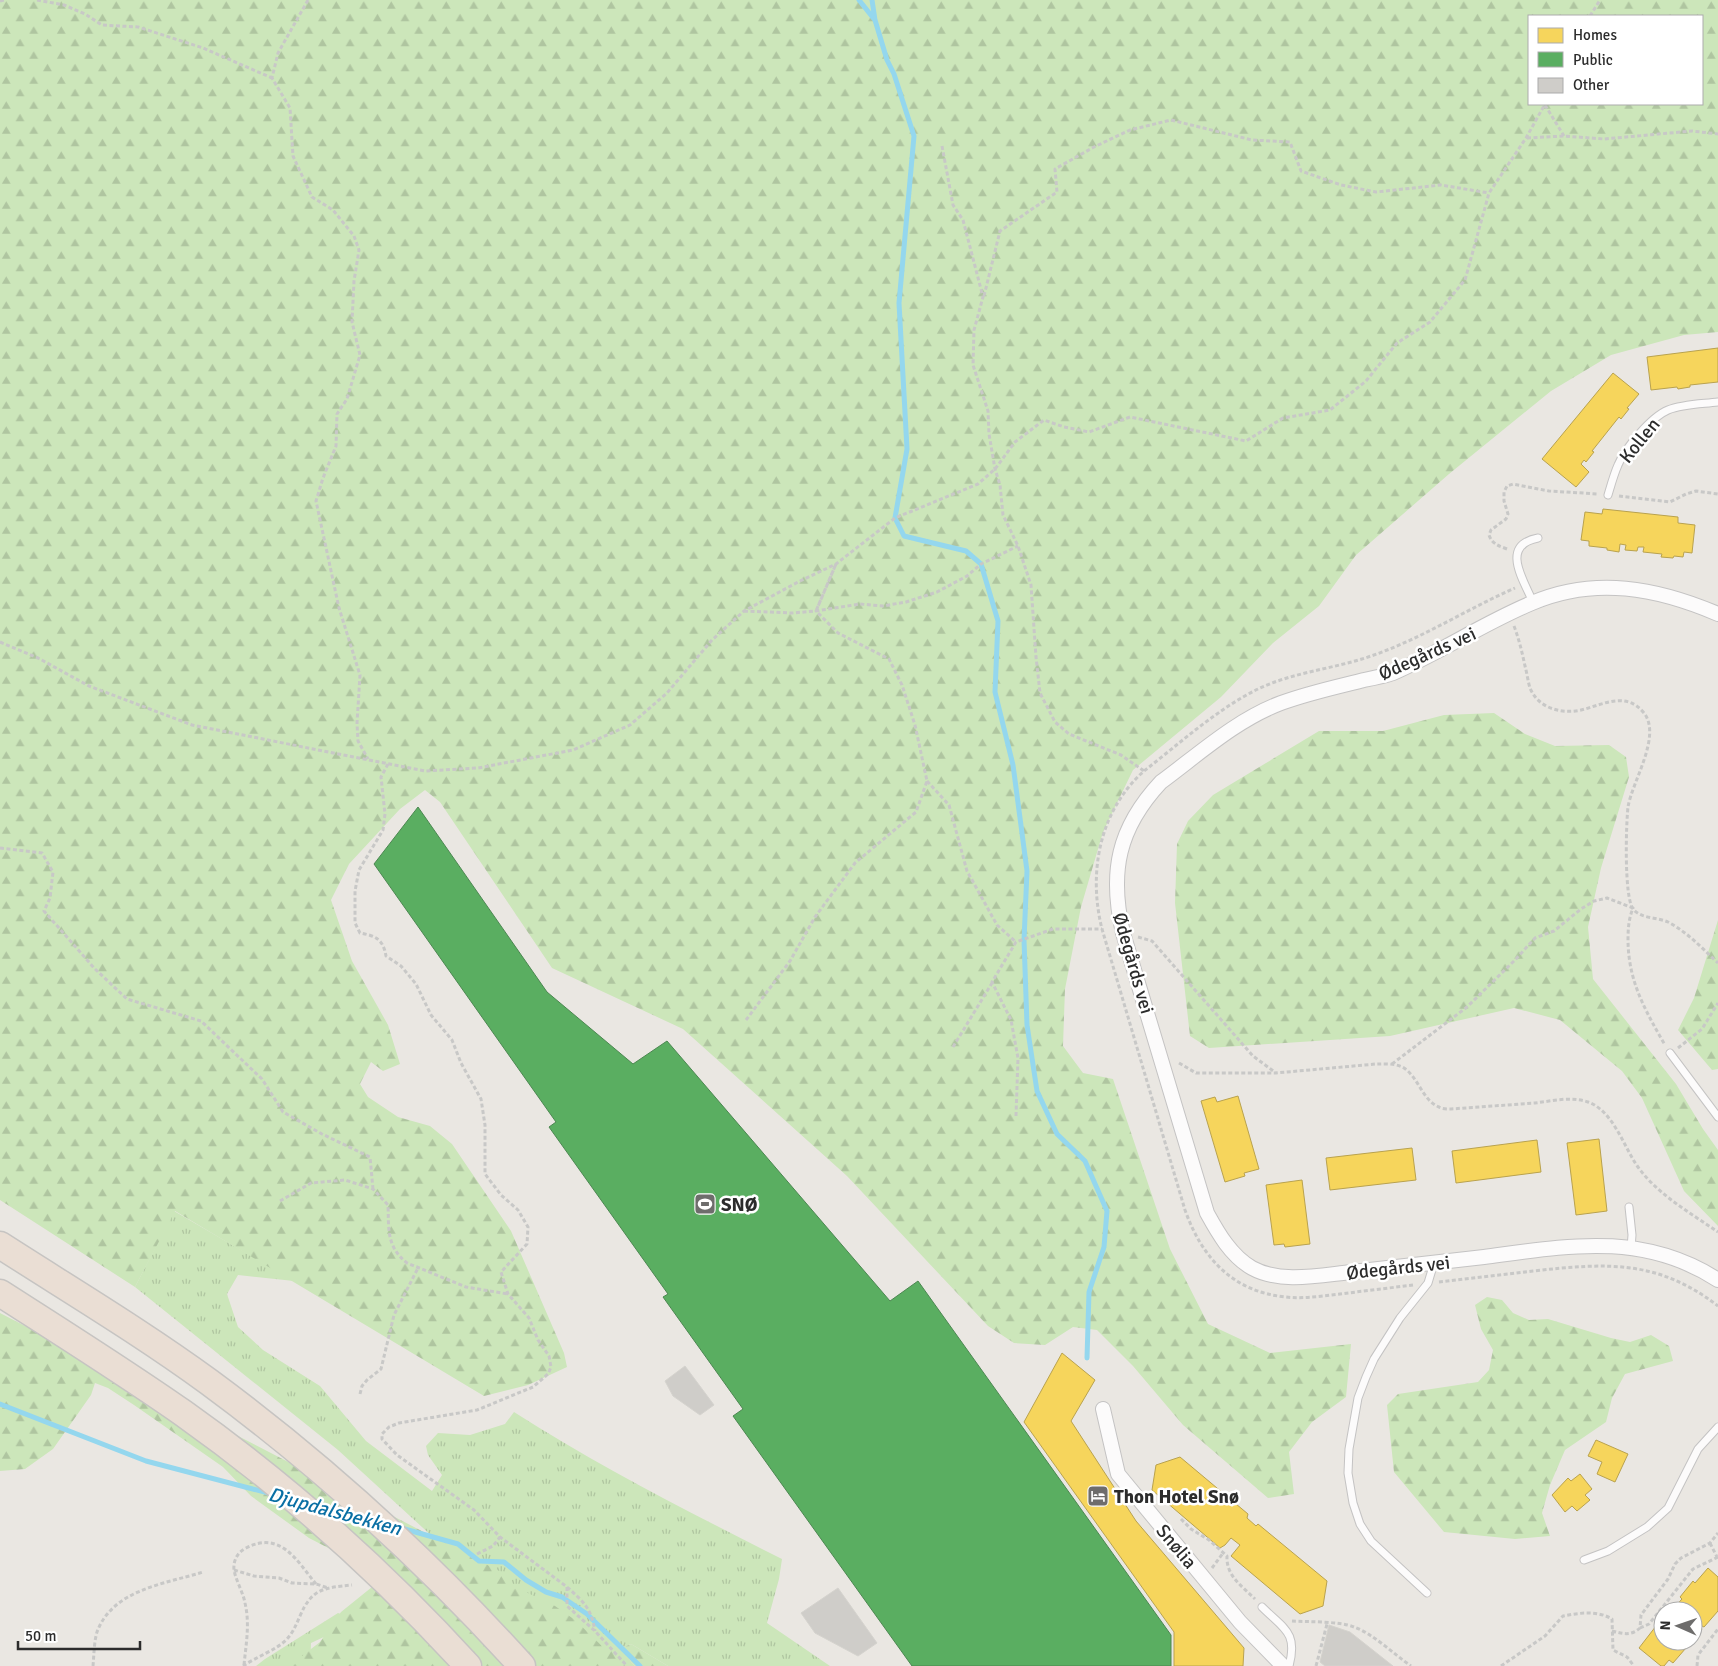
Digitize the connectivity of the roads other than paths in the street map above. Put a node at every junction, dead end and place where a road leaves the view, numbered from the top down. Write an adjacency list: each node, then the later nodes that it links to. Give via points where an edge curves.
1 (1718, 402): 2 (lane, Kollen, via 1670,409 1652,421 1619,462)
2 (1608, 495)
3 (1538, 538): 4 (lane, via 1522,543 1516,559)
4 (1533, 602): 5 (street, Ødegårds vei, via 1573,591 1625,587 1671,596); 11 (street, Ødegårds vei, via 1391,674 1301,696 1260,711 1238,724 1152,792 1129,825 1116,879 1123,933 1207,1213 1228,1248 1252,1268 1284,1276 1317,1276)
5 (1718, 614)
6 (1670, 1053): 7 (lane)
7 (1718, 1117)
8 (1629, 1207): 10 (lane)
9 (0, 1245): 20 (highway, via 207,1381 296,1450 424,1563)
10 (1631, 1248): 11 (street, Ødegårds vei, via 1579,1246); 12 (street, Ødegårds vei, via 1656,1252 1686,1263)
11 (1434, 1263): 17 (lane, via 1428,1283 1400,1318 1366,1377 1358,1398 1348,1473 1360,1524 1372,1541)
12 (1718, 1280)
13 (0, 1293): 19 (highway, via 160,1398 236,1453 350,1549)
14 (1103, 1409): 21 (street, Snølia, via 1118,1474 1240,1622)
15 (1718, 1428): 16 (lane, via 1698,1449 1668,1508 1647,1527 1608,1552)
16 (1584, 1560)
17 (1427, 1593)
18 (1262, 1607): 22 (lane, via 1291,1636 1293,1652)
19 (468, 1666)
20 (522, 1666)
21 (1283, 1666)
22 (1289, 1666)

